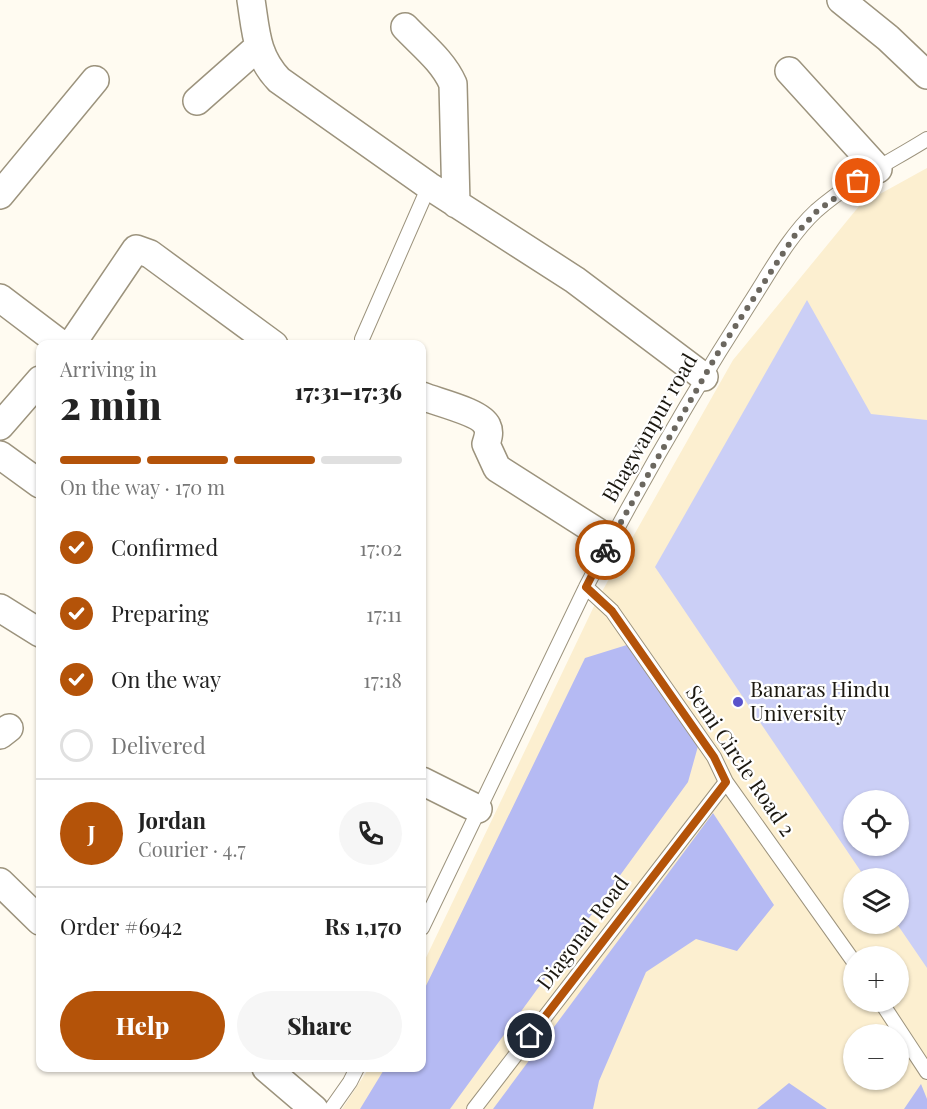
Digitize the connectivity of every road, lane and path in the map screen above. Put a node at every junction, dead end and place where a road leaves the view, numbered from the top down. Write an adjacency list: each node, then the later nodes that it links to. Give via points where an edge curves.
1 (251, 0): 4 (street)
2 (841, 0): 6 (street)
3 (405, 27): 13 (street, via 438,60 453,84)
4 (258, 47): 8 (street); 11 (street, via 267,68 279,80)
5 (789, 71): 10 (street)
6 (927, 75)
7 (95, 80): 12 (street)
8 (197, 101)
9 (927, 139): 10 (lane, Bhagwanpur road)
10 (878, 169): 19 (lane, Bhagwanpur road, via 838,194 795,235)
11 (429, 186): 13 (street); 15 (lane)
12 (0, 195)
13 (456, 204): 19 (street, via 575,280)
14 (0, 298): 16 (street)
15 (362, 339)
16 (55, 340)
17 (74, 340): 18 (street, via 136,249 150,254)
18 (267, 340)
19 (704, 377): 25 (lane, Bhagwanpur road)
20 (36, 389): 22 (street)
21 (426, 397): 25 (street, via 478,416 487,424 486,444 498,468)
22 (0, 426)
23 (0, 456): 24 (street)
24 (36, 481)
25 (610, 540): 26 (lane, Bhagwanpur road)
26 (586, 587): 29 (lane, Semi Circle Road 2, via 612,611 714,757); 31 (lane, Bhagwanpur road)
27 (0, 608): 28 (street)
28 (36, 630)
29 (726, 782): 35 (lane, Semi Circle Road 2); 42 (lane, Diagonal Road)
30 (426, 783): 31 (street)
31 (478, 809): 34 (lane, Bhagwanpur road)
32 (0, 882): 33 (street)
33 (36, 917)
34 (426, 920)
35 (843, 947)
36 (888, 1012): 39 (lane)
37 (271, 1072): 40 (street)
38 (355, 1072): 41 (lane)
39 (927, 1072)
40 (314, 1109)
41 (332, 1109)
42 (474, 1109)

